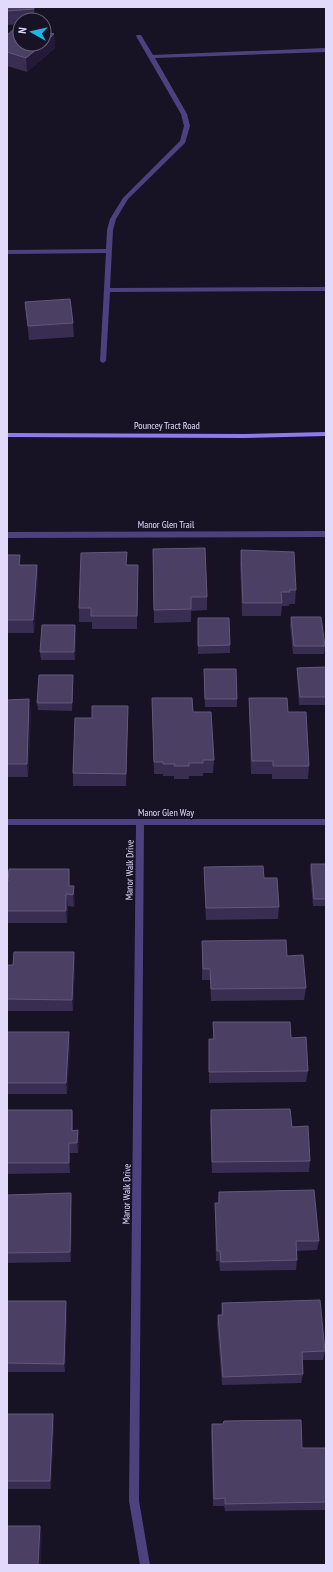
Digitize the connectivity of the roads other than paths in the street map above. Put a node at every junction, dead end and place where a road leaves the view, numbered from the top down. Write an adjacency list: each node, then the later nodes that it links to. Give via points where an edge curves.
1 (139, 36): 3 (street)
2 (326, 50): 3 (street)
3 (151, 57): 4 (street, via 187,120 186,134 183,142 119,208 110,230)
4 (109, 251): 5 (street); 7 (street)
5 (7, 252)
6 (326, 289): 7 (street)
7 (107, 290): 8 (street)
8 (104, 361)
9 (326, 434): 10 (main road, Pouncey Tract Road)
10 (7, 435)
11 (326, 534): 12 (street, Manor Glen Trail)
12 (7, 535)
13 (7, 822): 15 (street, Manor Glen Way)
14 (326, 822): 15 (street, Manor Glen Way)
15 (140, 823): 16 (street, Manor Walk Drive, via 134,1501)
16 (145, 1565)

